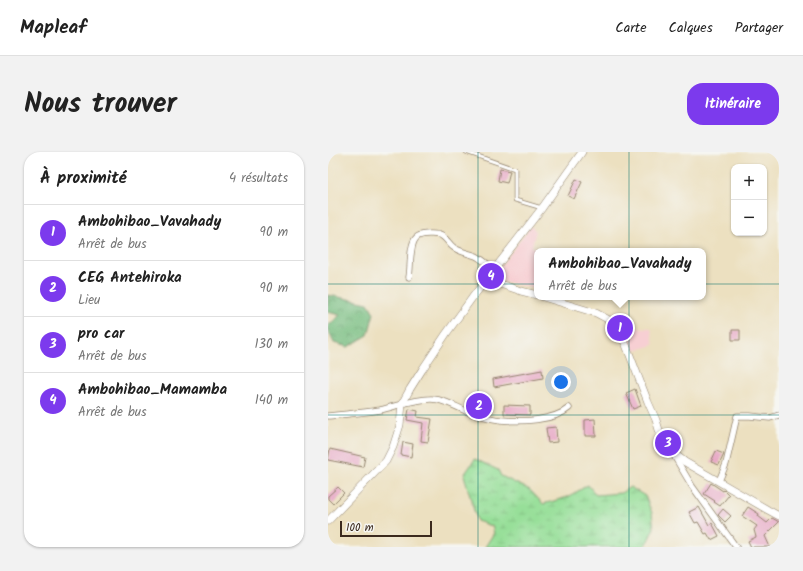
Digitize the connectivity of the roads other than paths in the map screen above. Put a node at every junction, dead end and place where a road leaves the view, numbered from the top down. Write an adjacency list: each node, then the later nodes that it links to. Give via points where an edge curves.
1 (466, 152): 3 (lane, via 515,169 516,200)
2 (582, 152): 3 (street)
3 (542, 208): 4 (street)
4 (494, 269): 5 (street, via 475,256 453,247 443,236 428,234 419,236 412,245); 6 (street)
5 (409, 277)
6 (486, 279): 7 (street); 9 (street, via 446,334)
7 (534, 294)
8 (553, 300): 13 (street, via 596,313 613,322 626,345 662,440)
9 (402, 404): 10 (street, via 432,399 485,417 514,421 549,418); 12 (street, via 380,410); 16 (street, via 394,447 386,461)
10 (569, 408)
11 (779, 415): 14 (street, via 770,418 738,416)
12 (328, 416)
13 (672, 452): 14 (street); 17 (street, via 692,486)
14 (719, 481): 15 (street)
15 (779, 516)
16 (328, 521)
17 (736, 547)

